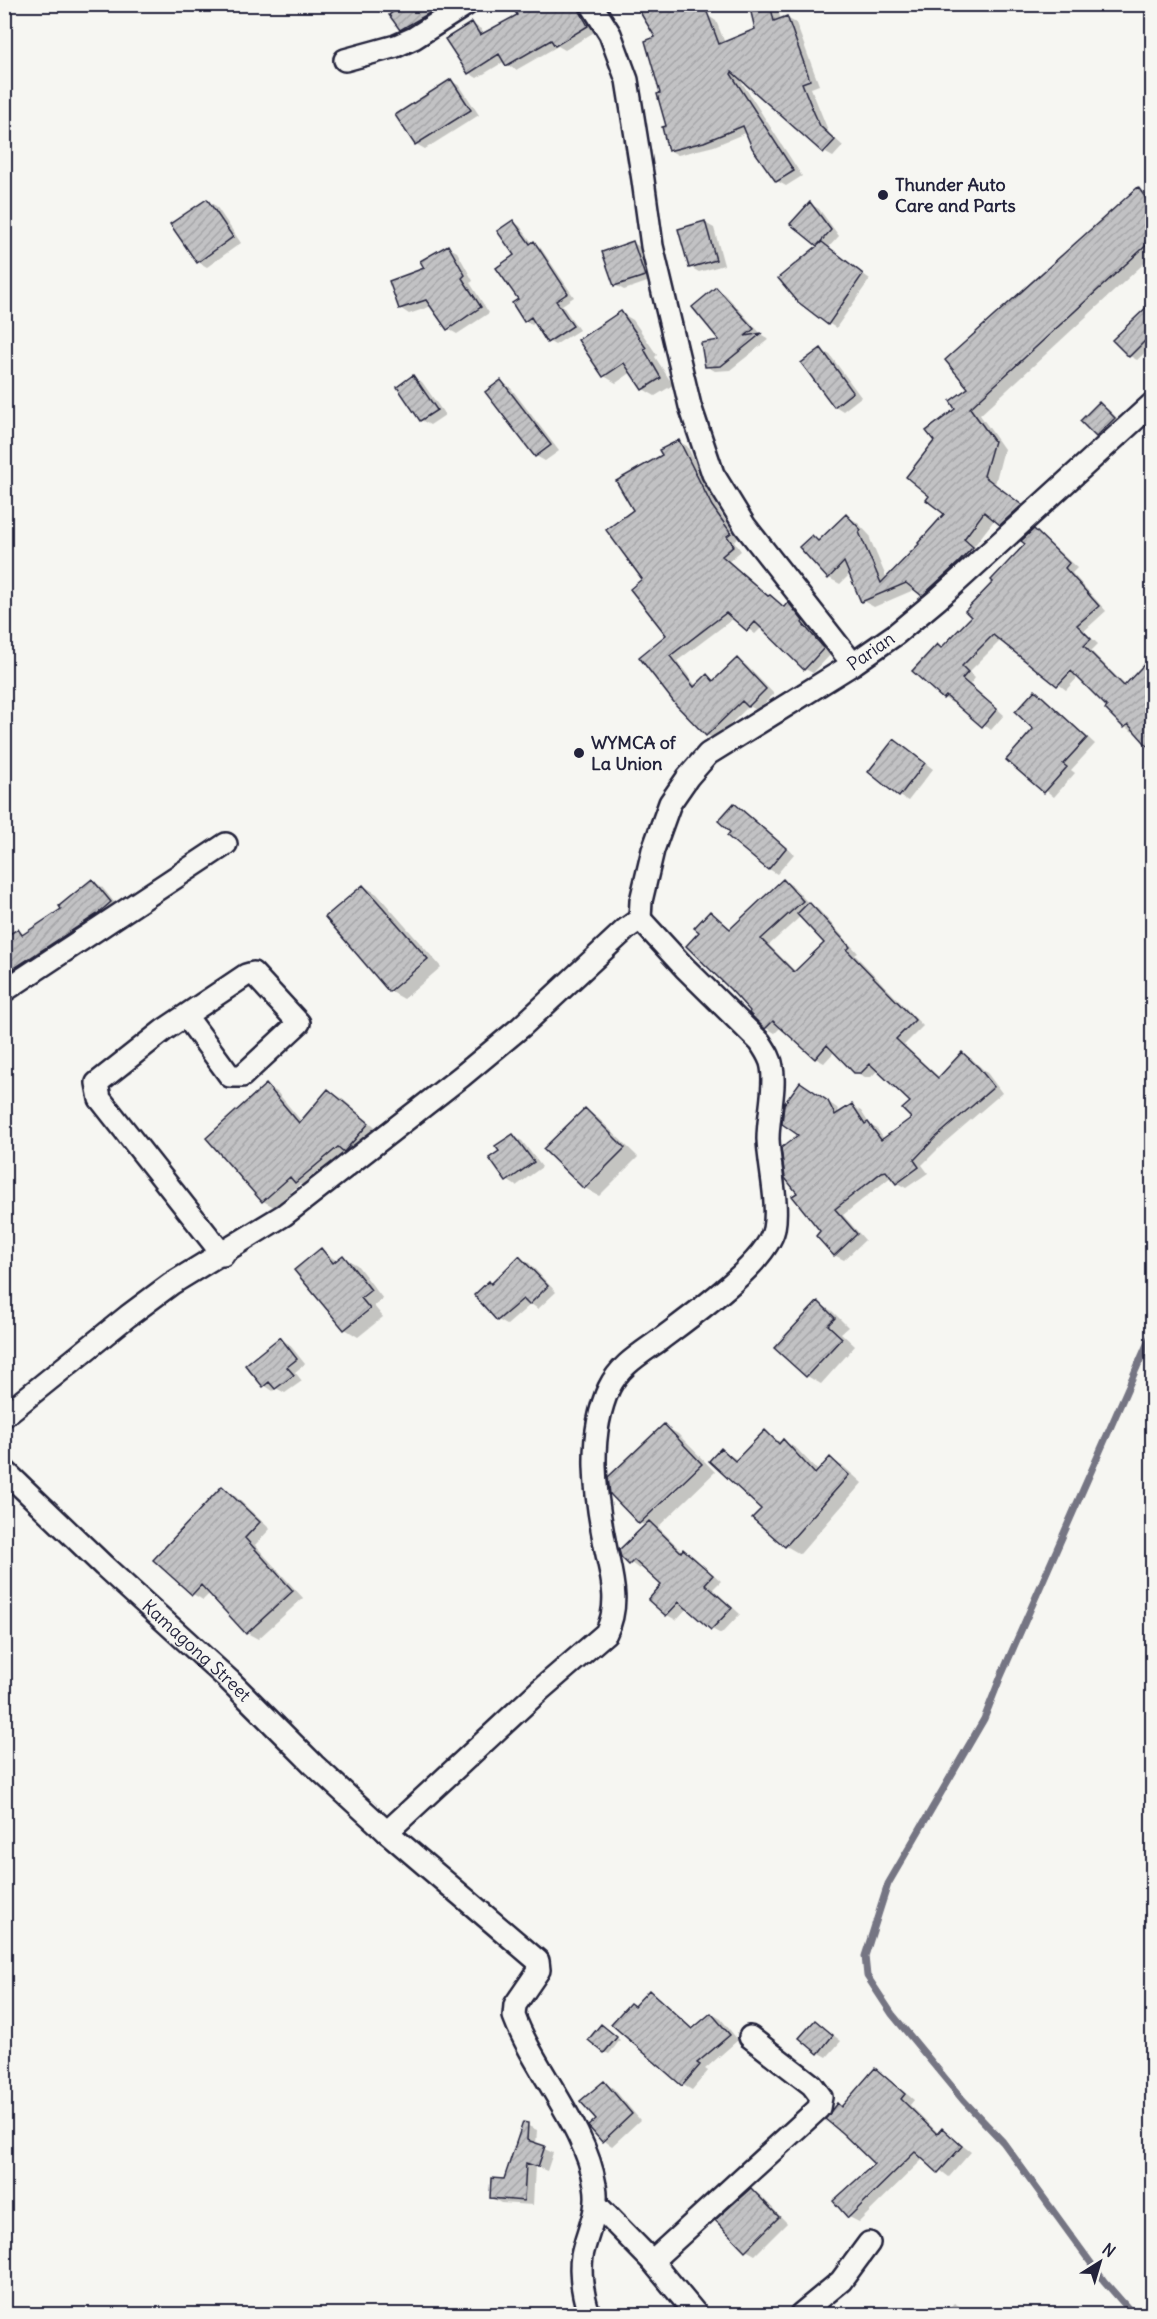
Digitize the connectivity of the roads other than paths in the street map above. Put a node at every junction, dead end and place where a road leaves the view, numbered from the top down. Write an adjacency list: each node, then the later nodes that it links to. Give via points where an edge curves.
1 (467, 4): 3 (street, via 414,38)
2 (591, 4): 5 (street, via 610,34 627,80 652,246 690,406 713,474 745,526)
3 (345, 60)
4 (1152, 404): 5 (street, Parian, via 938,599)
5 (853, 664): 7 (street, Parian, via 708,754 688,777 670,803 653,850)
6 (226, 844): 8 (street)
7 (640, 919): 10 (street, via 462,1076 284,1215); 13 (street, via 768,1054 772,1066 768,1158 774,1230 761,1255 721,1292 626,1364 609,1388 602,1407 595,1463 615,1600 606,1633)
8 (4, 991)
9 (186, 1016): 9 (street, via 253,973 299,1023 242,1076 236,1077 230,1076); 10 (street, via 98,1083 98,1092)
10 (223, 1255): 11 (street, via 171,1284)
11 (4, 1416)
12 (4, 1470): 13 (street, Kamagong Street)
13 (387, 1832): 15 (street, Kamagong Street, via 538,1960 539,1970 515,2005 514,2016 582,2146)
14 (750, 2037): 17 (street, via 812,2085 821,2097 819,2108)
15 (597, 2205): 17 (street); 18 (street, via 580,2275)
16 (869, 2243): 20 (street, via 841,2281)
17 (652, 2261): 19 (street)
18 (589, 2314)
19 (696, 2314)
20 (801, 2314)

